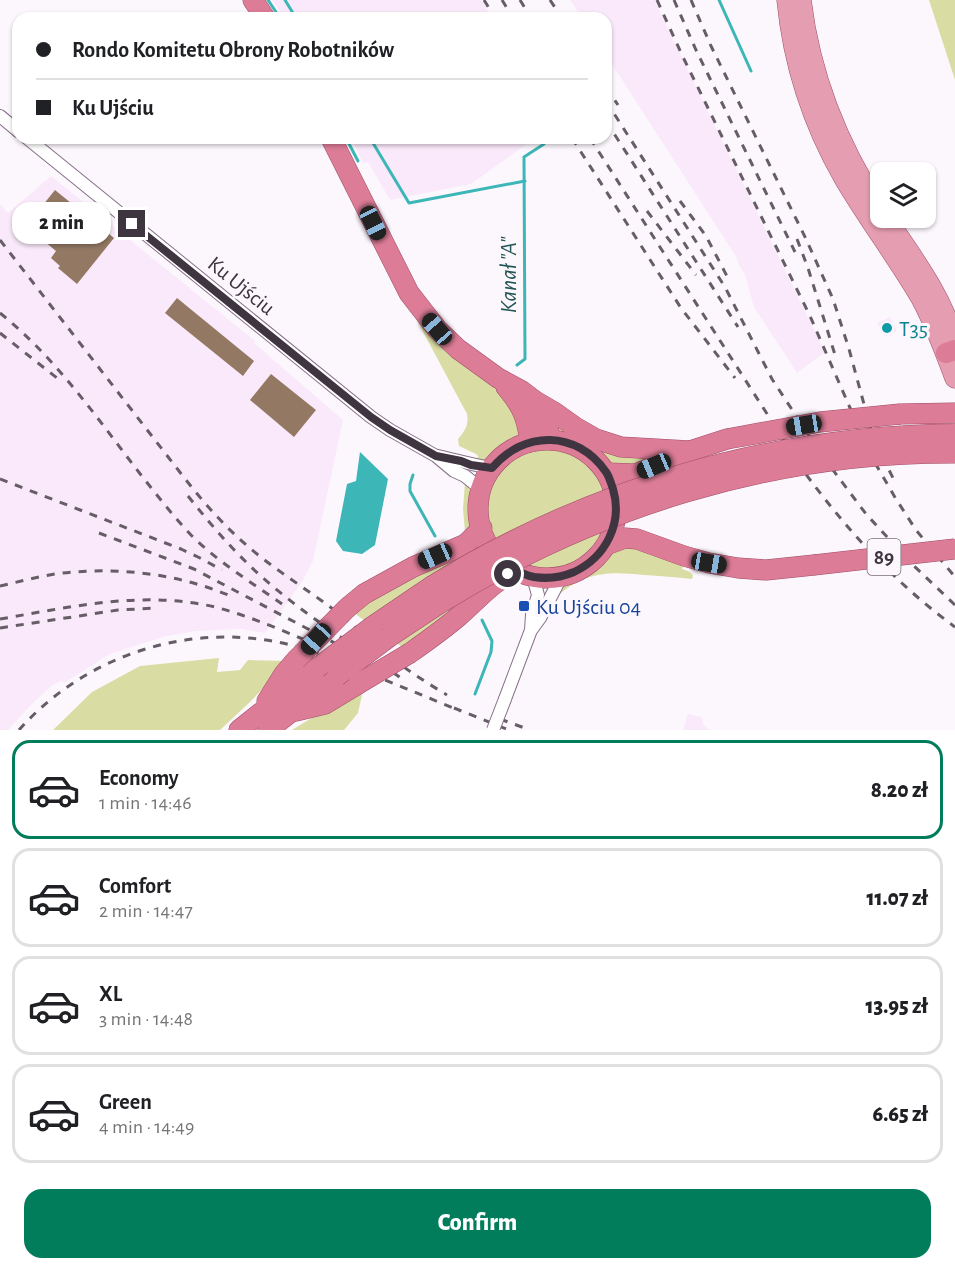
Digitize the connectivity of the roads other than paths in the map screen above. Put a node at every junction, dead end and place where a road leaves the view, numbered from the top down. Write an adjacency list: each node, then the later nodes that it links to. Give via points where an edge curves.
1 (787, 0): 9 (main road, via 800,71 823,136 844,177)
2 (801, 0): 7 (main road, via 812,60 828,110)
3 (0, 116): 4 (street)
4 (12, 125)
5 (34, 144): 19 (street, Ku Ujściu, via 371,417)
6 (334, 144): 10 (highway, via 409,293 437,329)
7 (870, 193)
8 (893, 228): 9 (main road, via 940,303 951,328)
9 (952, 349): 11 (main road)
10 (498, 378): 12 (highway); 16 (highway, via 525,415)
11 (955, 378)
12 (535, 401): 15 (highway); 17 (highway, via 596,439 621,447)
13 (955, 413): 17 (highway, bridge, via 900,414 811,424 727,439)
14 (955, 434): 28 (highway, bridge, via 871,438 795,448 689,471 611,497 495,550)
15 (551, 439): 16 (highway); 21 (highway, via 589,454)
16 (530, 442): 20 (highway, via 507,452)
17 (690, 451): 21 (highway, via 636,474)
18 (955, 453): 28 (highway, bridge, via 827,461 678,494 559,538)
19 (436, 456): 20 (street, Ku Ujściu); 22 (street, Ku Ujściu)
20 (492, 468): 22 (highway)
21 (607, 473): 24 (highway, via 617,508)
22 (481, 489): 23 (highway)
23 (482, 528): 26 (highway, via 498,556); 32 (highway, bridge, via 466,544 413,567 347,608 284,674)
24 (606, 545): 25 (highway, 89, bridge, via 637,538 709,563 766,570); 27 (highway, via 585,566)
25 (955, 549)
26 (526, 574): 27 (highway); 29 (street, via 538,596); 31 (highway, bridge, via 508,574 410,652 325,704)
27 (561, 577): 29 (street)
28 (437, 594): 30 (highway)
29 (531, 630): 34 (street, bridge)
30 (381, 632): 31 (highway, bridge, via 337,676); 32 (highway, bridge, via 317,668)
31 (291, 712): 32 (highway)
32 (264, 722): 33 (highway)
33 (239, 730)
34 (493, 730)

